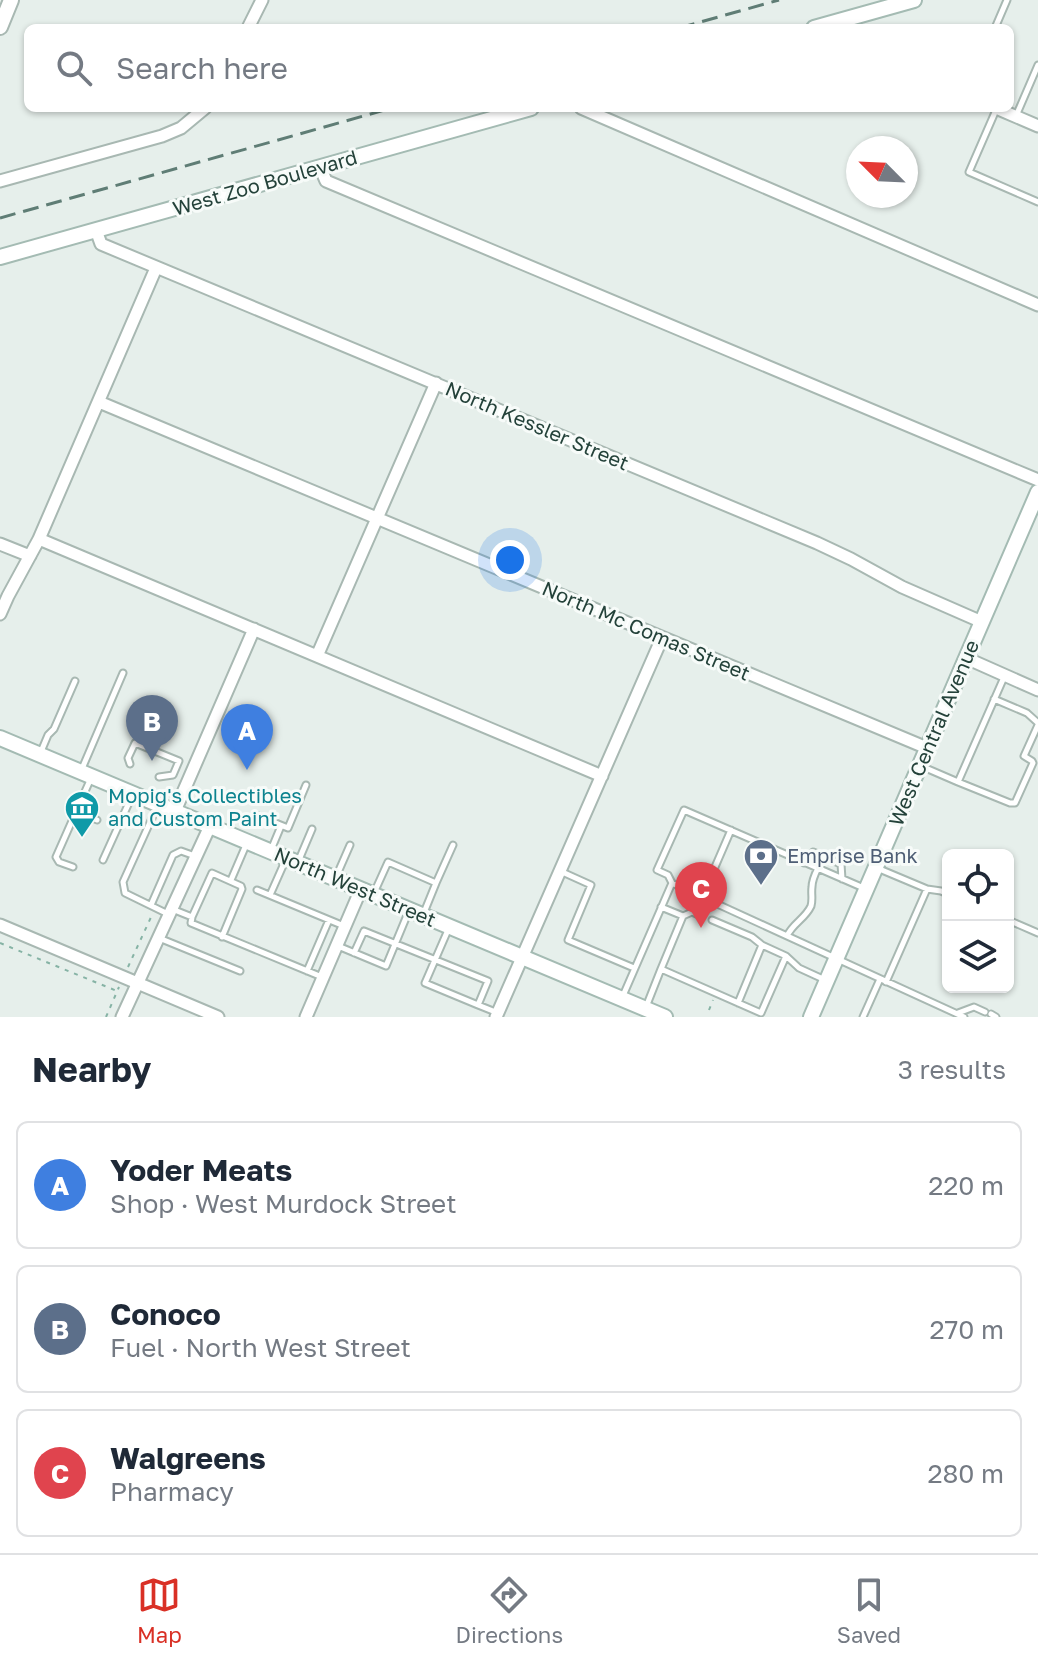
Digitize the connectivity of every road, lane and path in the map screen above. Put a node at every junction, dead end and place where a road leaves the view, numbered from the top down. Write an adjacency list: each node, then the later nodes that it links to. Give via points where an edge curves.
1 (11, 0): 8 (main road)
2 (262, 0): 5 (street)
3 (914, 0): 6 (main road)
4 (1007, 0): 7 (lane)
5 (250, 24)
6 (828, 24)
7 (997, 24)
8 (0, 27)
9 (1038, 65): 15 (lane)
10 (200, 112): 18 (street, via 181,128 151,140)
11 (517, 112): 17 (main road, West Zoo Boulevard)
12 (590, 112): 23 (street)
13 (994, 112): 19 (lane, via 969,172)
14 (1006, 112): 15 (street)
15 (1016, 116): 16 (street)
16 (1038, 126)
17 (320, 167): 20 (main road, West Zoo Boulevard); 26 (street, via 326,181)
18 (0, 181)
19 (1038, 202)
20 (96, 230): 21 (main road, West Zoo Boulevard); 22 (street, North Kessler Street, via 101,244)
21 (0, 257)
22 (156, 268): 24 (street, North Kessler Street); 25 (street)
23 (1038, 305)
24 (436, 383): 28 (street); 34 (street, North Kessler Street, via 817,543)
25 (99, 402): 28 (street, North Mc Comas Street); 30 (street)
26 (1038, 480)
27 (1038, 492): 29 (main road, West Central Avenue)
28 (377, 518): 36 (street, North Mc Comas Street); 37 (street)
29 (1031, 526): 34 (main road, West Central Avenue)
30 (39, 539): 32 (street); 35 (street)
31 (0, 544): 32 (street)
32 (30, 556): 33 (street)
33 (0, 614)
34 (982, 622): 38 (main road, West Central Avenue)
35 (254, 629): 37 (street); 58 (street)
36 (662, 638): 46 (street, North Mc Comas Street); 51 (street)
37 (317, 656): 51 (street)
38 (966, 658): 40 (street); 46 (main road, West Central Avenue)
39 (123, 673): 50 (lane)
40 (1005, 675): 42 (street); 43 (lane)
41 (75, 681): 47 (lane)
42 (1038, 690)
43 (994, 699): 44 (lane, via 1027,713); 53 (lane)
44 (1038, 724): 53 (lane, via 1024,756 1033,763 1015,803)
45 (0, 738): 47 (main road, North West Street)
46 (927, 748): 49 (main road, West Central Avenue)
47 (40, 754): 50 (main road, North West Street)
48 (130, 764): 52 (lane, via 135,743 179,761 173,775)
49 (920, 765): 53 (lane); 74 (main road, West Central Avenue)
50 (86, 774): 55 (main road, North West Street); 57 (lane)
51 (602, 776): 76 (street)
52 (159, 777)
53 (958, 782)
54 (306, 785): 62 (lane, via 288,828)
55 (133, 794): 56 (main road, North West Street); 70 (lane)
56 (158, 804): 58 (main road, North West Street); 89 (lane, via 123,882 125,893)
57 (77, 811): 60 (lane); 73 (lane, via 56,857)
58 (175, 811): 61 (main road, North West Street)
59 (258, 816): 62 (lane)
60 (97, 820)
61 (210, 826): 65 (main road, North West Street); 69 (street)
62 (281, 826): 68 (lane)
63 (312, 829): 71 (lane)
64 (731, 830): 72 (lane); 81 (lane, via 684,810 657,870); 88 (lane)
65 (247, 842): 68 (main road, North West Street); 79 (lane)
66 (350, 845): 77 (lane)
67 (453, 845): 80 (lane)
68 (270, 851): 71 (main road, North West Street)
69 (196, 856): 89 (lane, via 181,851 173,855); 91 (street)
70 (103, 860)
71 (292, 860): 77 (main road, North West Street); 87 (lane)
72 (804, 863): 75 (lane); 78 (lane, via 813,852 841,864)
73 (73, 867)
74 (876, 867): 82 (main road, West Central Avenue); 83 (lane)
75 (818, 868): 78 (lane); 103 (lane, via 810,908)
76 (560, 871): 112 (street); 115 (lane, via 591,885 568,940)
77 (336, 879): 86 (main road, North West Street)
78 (842, 879): 82 (lane)
79 (231, 880): 95 (lane, via 212,873); 104 (lane, via 242,889)
80 (436, 883): 86 (lane, via 388,862); 92 (lane)
81 (672, 883): 88 (lane); 90 (lane)
82 (866, 889): 113 (main road, West Central Avenue)
83 (927, 889): 85 (lane); 121 (lane)
84 (257, 890): 87 (lane)
85 (942, 891)
86 (367, 892): 92 (main road, North West Street); 100 (street)
87 (270, 895): 96 (lane)
88 (702, 897): 103 (lane)
89 (153, 906): 91 (lane); 119 (path)
90 (661, 907): 94 (lane); 115 (lane)
91 (170, 912): 95 (lane); 105 (street)
92 (416, 912): 101 (main road, North West Street); 107 (lane)
93 (699, 915): 94 (lane)
94 (683, 916): 116 (lane)
95 (192, 917): 104 (lane, via 191,923)
96 (329, 920): 100 (lane); 118 (lane)
97 (712, 920): 108 (lane)
98 (1010, 921): 102 (lane)
99 (0, 925): 119 (street)
100 (345, 926): 109 (street)
101 (449, 926): 112 (main road, North West Street); 114 (lane)
102 (1038, 933)
103 (787, 936): 113 (lane)
104 (221, 937): 118 (lane)
105 (158, 938): 117 (lane); 123 (street)
106 (0, 943): 124 (path)
107 (395, 944): 110 (lane, via 364,931); 110 (lane, via 386,966); 114 (lane)
108 (762, 945): 111 (lane); 126 (lane)
109 (337, 946): 110 (lane); 120 (street)
110 (354, 953)
111 (786, 956): 122 (lane); 126 (lane, via 761,1013)
112 (523, 957): 125 (main road, North West Street); 131 (street)
113 (836, 959): 121 (lane); 122 (main road, West Central Avenue)
114 (435, 960): 127 (lane, via 425,983); 127 (lane, via 488,981)
115 (634, 968): 125 (lane)
116 (661, 969): 126 (lane); 128 (lane)
117 (240, 971)
118 (307, 971): 120 (lane)
119 (124, 977): 123 (street); 124 (path)
120 (323, 978): 135 (street)
121 (883, 980): 129 (lane); 138 (lane)
122 (827, 981): 137 (main road, West Central Avenue)
123 (137, 983): 133 (street); 134 (street)
124 (117, 991): 132 (path)
125 (622, 998): 128 (main road, North West Street)
126 (738, 1003)
127 (478, 1005): 131 (lane)
128 (646, 1008): 136 (main road, North West Street)
129 (957, 1014): 130 (lane, via 974,1007); 139 (lane)
130 (991, 1014)
131 (497, 1015)
132 (106, 1017)
133 (122, 1017)
134 (218, 1017)
135 (306, 1017)
136 (665, 1017)
137 (811, 1017)
138 (863, 1017)
139 (964, 1017)

